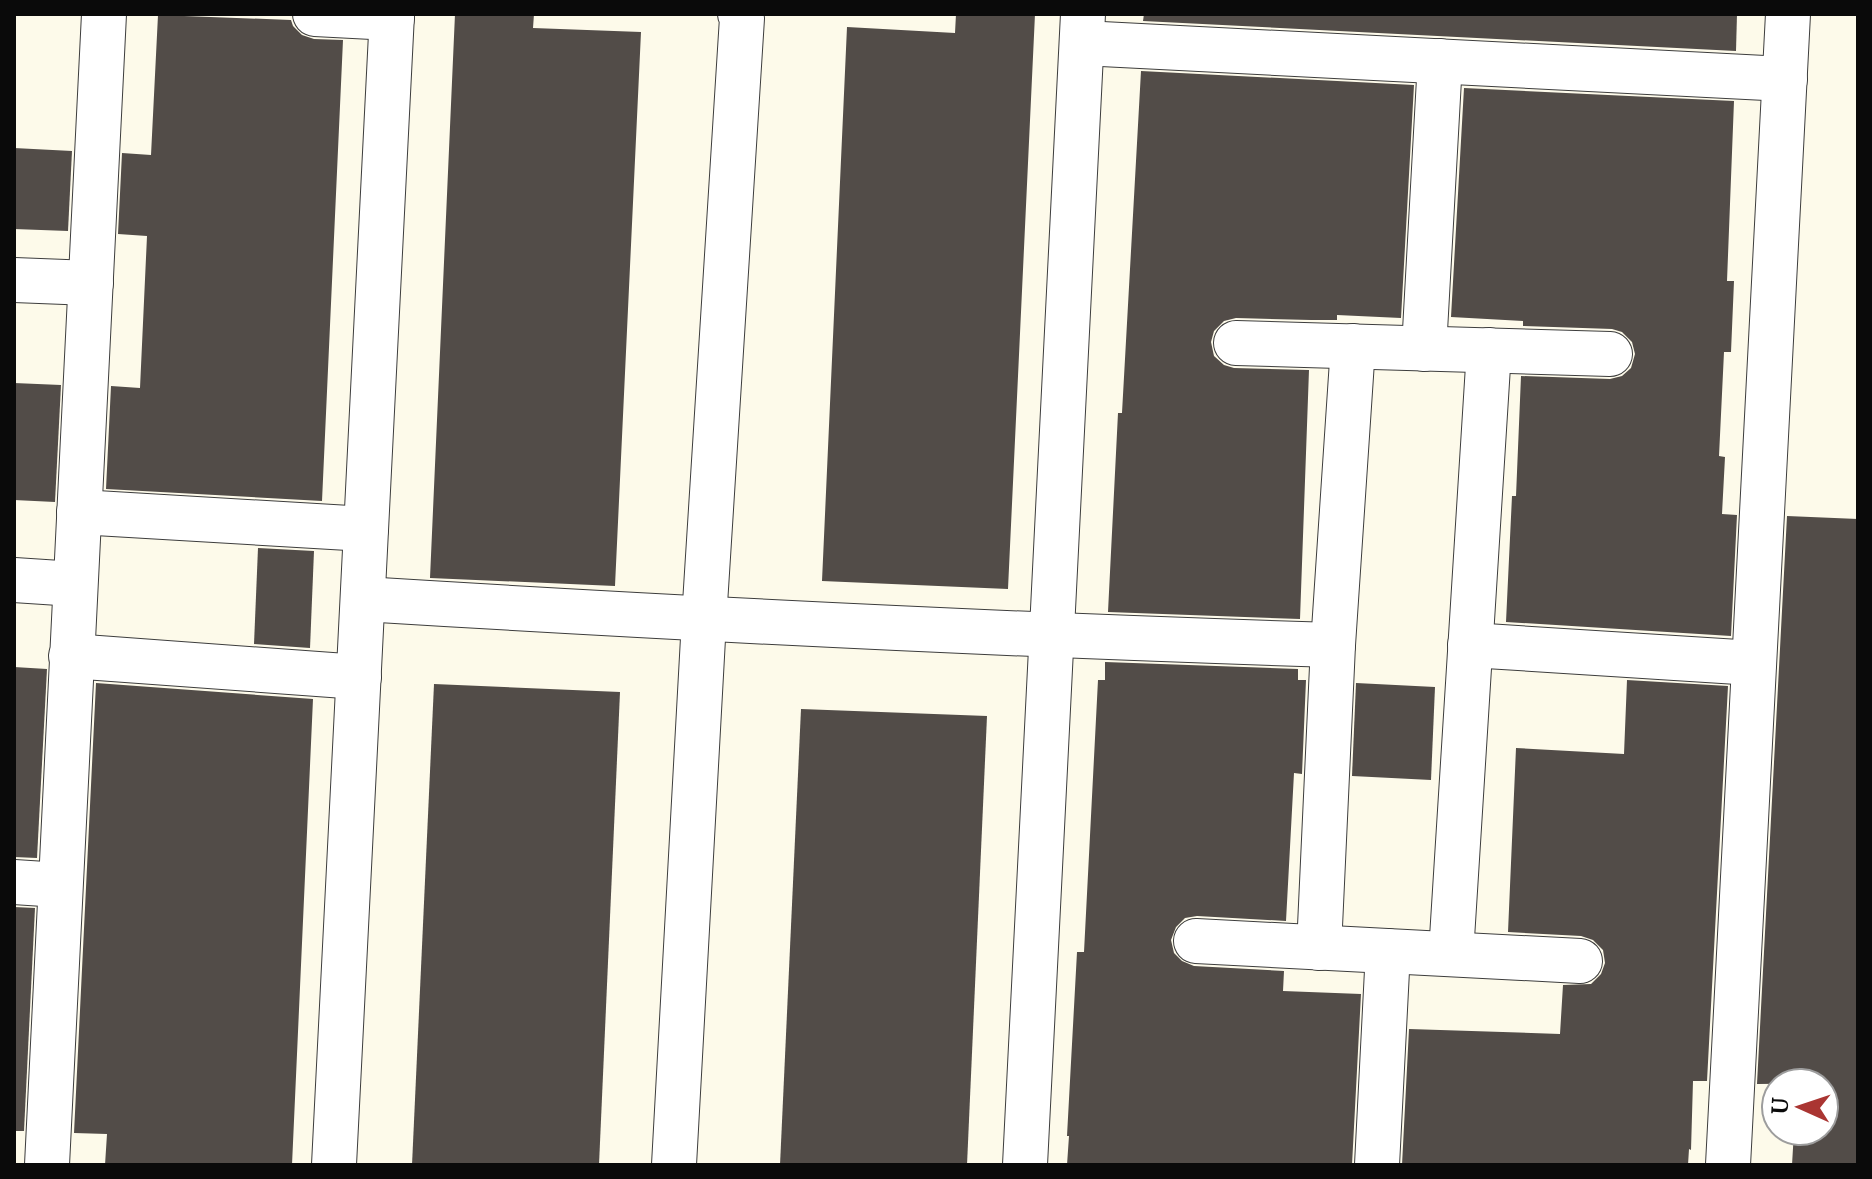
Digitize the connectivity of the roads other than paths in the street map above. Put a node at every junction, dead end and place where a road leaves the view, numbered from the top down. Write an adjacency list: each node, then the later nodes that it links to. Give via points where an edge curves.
1 (104, 14): 10 (street)
2 (315, 14): 5 (street)
3 (1788, 14): 8 (street)
4 (742, 15): 21 (street)
5 (392, 16): 17 (street)
6 (1082, 28): 7 (street); 22 (street)
7 (1440, 61): 8 (street); 13 (street)
8 (1785, 79): 26 (street)
9 (14, 280): 10 (street)
10 (91, 283): 16 (street)
11 (1236, 343): 12 (street)
12 (1353, 346): 13 (street); 23 (street)
13 (1424, 349): 14 (street)
14 (1489, 350): 15 (street); 24 (street)
15 (1610, 354)
16 (79, 512): 17 (street); 19 (street)
17 (366, 529): 20 (street)
18 (14, 580): 19 (street)
19 (75, 584): 25 (street)
20 (363, 599): 21 (street); 27 (street)
21 (704, 620): 22 (street); 37 (street)
22 (1051, 636): 23 (street); 38 (street)
23 (1333, 645): 31 (street)
24 (1470, 645): 26 (street); 33 (street)
25 (71, 656): 27 (street); 29 (street)
26 (1754, 663): 40 (street)
27 (359, 677): 36 (street)
28 (14, 882): 29 (street)
29 (60, 885): 35 (street)
30 (1196, 941): 31 (street)
31 (1319, 948): 32 (street)
32 (1388, 951): 33 (street); 39 (street)
33 (1451, 954): 34 (street)
34 (1580, 961)
35 (47, 1165)
36 (334, 1165)
37 (674, 1165)
38 (1025, 1165)
39 (1377, 1165)
40 (1728, 1165)

